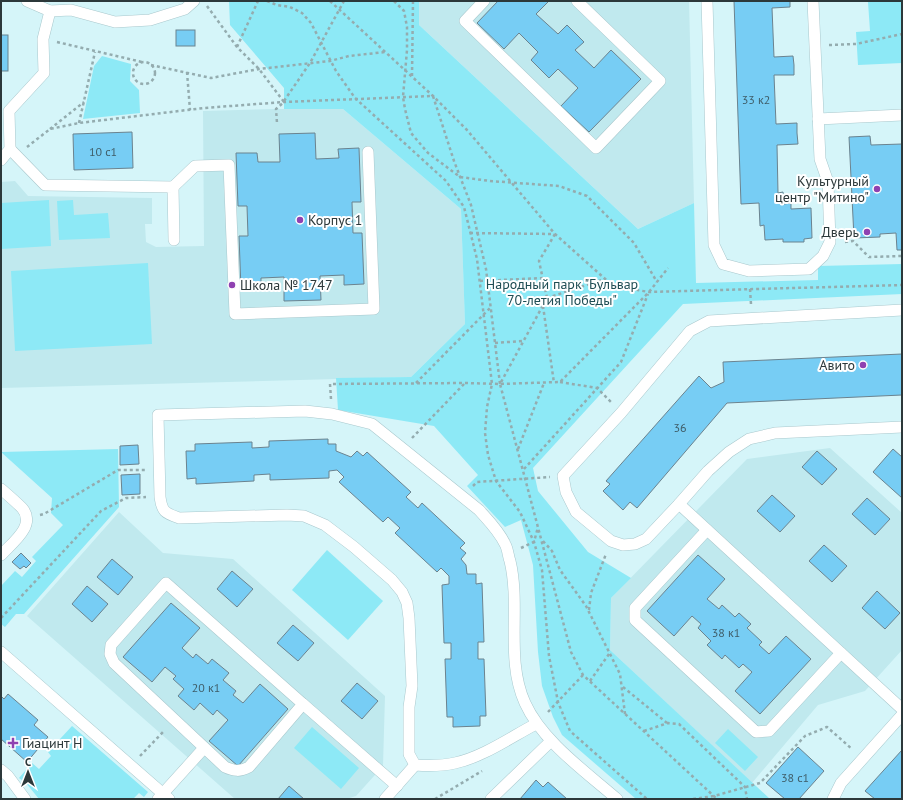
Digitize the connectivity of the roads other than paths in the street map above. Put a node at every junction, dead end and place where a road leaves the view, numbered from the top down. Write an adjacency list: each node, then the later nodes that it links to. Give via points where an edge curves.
1 (27, 1): 7 (lane)
2 (194, 1): 7 (lane, via 185,9 150,20 115,22 71,10)
3 (484, 1): 4 (lane, via 465,21 596,148 660,81)
4 (577, 1)
5 (707, 1): 9 (lane, via 714,244 723,264 749,271 809,269 823,256 830,242 828,182 820,159)
6 (813, 1): 9 (lane)
7 (50, 11): 10 (lane, via 43,39 44,73 9,111)
8 (902, 115): 9 (lane)
9 (818, 119)
10 (10, 149): 12 (lane); 13 (lane, via 46,184)
11 (368, 152): 13 (lane, via 374,309 235,314 229,165 195,166)
12 (1, 160)
13 (173, 187): 14 (lane)
14 (174, 240)
15 (902, 310): 18 (lane, via 709,321 690,331 621,413 563,476 566,492 576,512 611,541 623,545 646,540)
16 (902, 427): 18 (lane, via 775,433 749,439 729,452 708,471)
17 (1, 489): 20 (lane, via 24,510 28,518 25,529)
18 (680, 504): 19 (lane)
19 (707, 530): 22 (lane); 22 (lane, via 635,608 635,620 756,732 769,731)
20 (1, 555)
21 (1, 652): 32 (lane)
22 (841, 653): 24 (lane)
23 (303, 704): 28 (lane, via 249,767 242,771 225,767); 28 (lane, via 166,583 111,644 110,654 114,663); 31 (lane)
24 (902, 709)
25 (902, 715): 37 (lane, via 841,783)
26 (536, 724): 27 (lane); 29 (lane, via 477,756 455,763); 29 (lane, via 525,702 516,674 513,575 505,544 492,524 462,496 372,424 332,414 305,411 158,415 160,497 162,508 170,515 179,518 304,516 324,525 354,547 402,592 409,618 412,686 409,707 409,754)
27 (551, 740): 35 (lane); 36 (lane)
28 (204, 748): 32 (lane)
29 (415, 765): 31 (lane)
30 (1, 770): 33 (lane)
31 (397, 786): 34 (lane)
32 (163, 797)
33 (25, 799)
34 (385, 799)
35 (492, 799)
36 (617, 799)
37 (833, 799)

